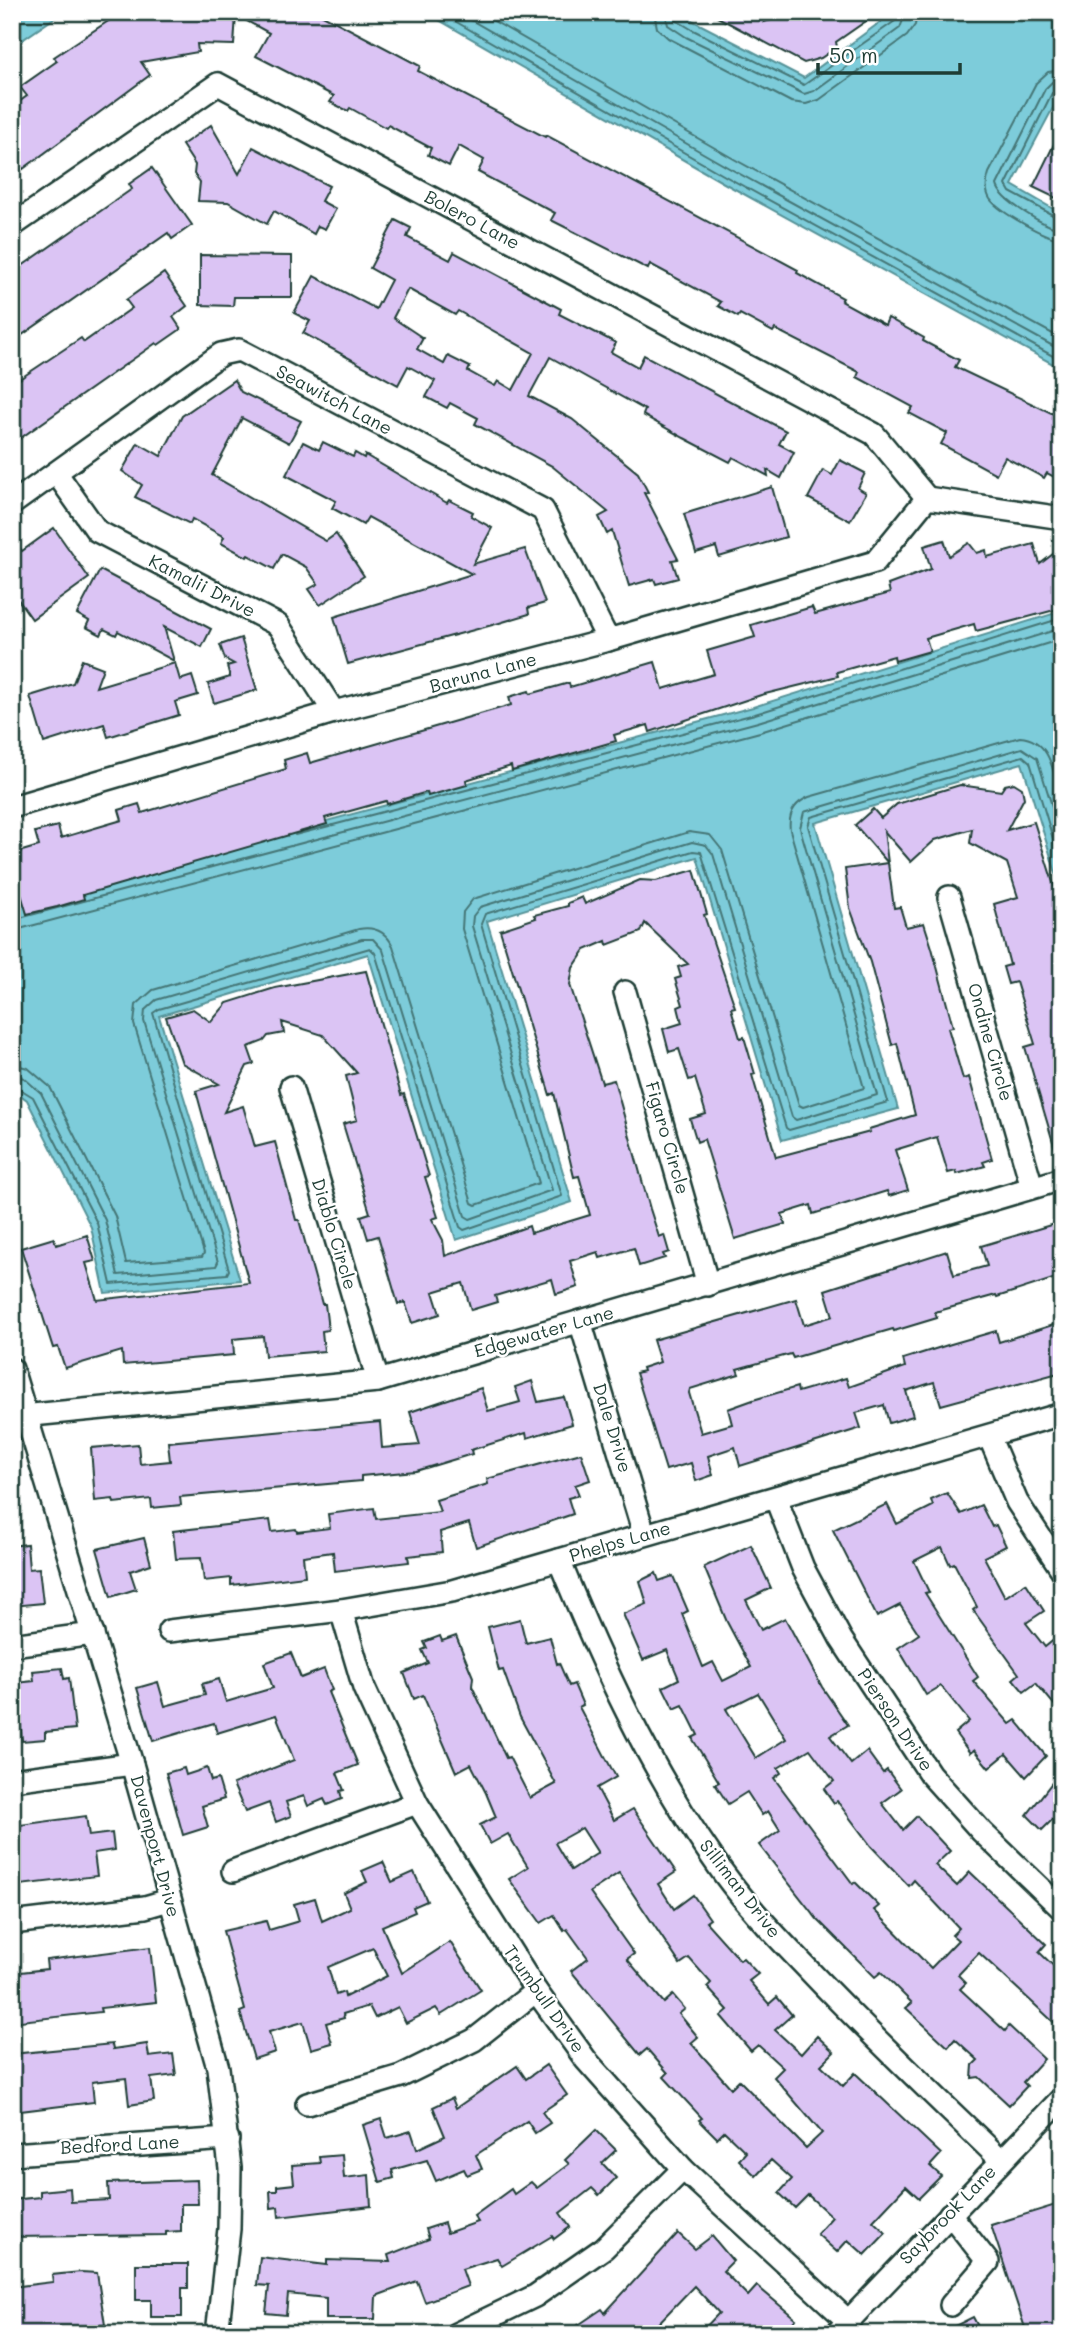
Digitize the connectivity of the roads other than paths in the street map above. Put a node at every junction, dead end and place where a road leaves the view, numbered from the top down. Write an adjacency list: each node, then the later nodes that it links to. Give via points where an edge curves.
1 (12, 226): 3 (street, Bolero Lane, via 218,84 874,434)
2 (57, 474): 4 (street, Seawitch Lane); 6 (street, Seawitch Lane, via 222,354 239,350 544,510); 7 (street, Kamalii Drive, via 97,531 278,625)
3 (927, 498): 5 (street); 6 (street, Baruna Lane, via 875,562)
4 (12, 504)
5 (1062, 518)
6 (608, 640): 7 (street, Baruna Lane)
7 (334, 712): 8 (street, Baruna Lane)
8 (12, 807)
9 (949, 897): 13 (street, Ondine Circle)
10 (625, 992): 14 (street, Figaro Circle)
11 (291, 1087): 17 (street, Diablo Circle)
12 (1062, 1179): 13 (street, Edgewater Lane)
13 (1032, 1187): 14 (street, Edgewater Lane)
14 (708, 1285): 15 (street, Edgewater Lane)
15 (580, 1321): 17 (street, Edgewater Lane); 22 (street, Dale Drive)
16 (12, 1369): 19 (street, Davenport Drive)
17 (378, 1381): 19 (street, Edgewater Lane)
18 (1062, 1414): 20 (street, Phelps Lane)
19 (19, 1416): 27 (street, Davenport Drive)
20 (989, 1436): 21 (street, Phelps Lane); 24 (street, via 1017,1502)
21 (776, 1499): 22 (street, Phelps Lane); 34 (street, Pierson Drive, via 803,1568 841,1639 930,1774)
22 (645, 1534): 23 (street, Phelps Lane)
23 (558, 1560): 25 (street, Phelps Lane, via 452,1591); 41 (street, Silliman Drive, via 626,1712 712,1858 774,1934 844,2008)
24 (1062, 1570)
25 (341, 1610): 26 (street, Phelps Lane); 31 (street, Trumbull Drive, via 364,1688)
26 (169, 1631)
27 (93, 1634): 28 (street); 29 (street, Davenport Drive)
28 (12, 1645)
29 (132, 1764): 30 (street); 33 (street, Davenport Drive)
30 (12, 1780)
31 (417, 1803): 32 (street); 36 (street, Trumbull Drive)
32 (233, 1871)
33 (169, 1900): 35 (street); 39 (street, Davenport Drive, via 218,2068)
34 (1062, 1909)
35 (12, 1923)
36 (536, 1991): 38 (street, via 474,2040 401,2076); 42 (street, Trumbull Drive, via 586,2060)
37 (1062, 2098): 41 (street, Saybrook Lane)
38 (307, 2104)
39 (228, 2138): 40 (street, Bedford Lane); 46 (street, Davenport Drive, via 229,2229)
40 (12, 2154)
41 (1001, 2160): 43 (street, Saybrook Lane)
42 (683, 2169): 45 (street, Trumbull Drive); 47 (street, via 604,2248 535,2296)
43 (950, 2214): 44 (street, via 988,2262); 45 (street, Saybrook Lane)
44 (951, 2305)
45 (841, 2327)
46 (217, 2334)
47 (456, 2334)

